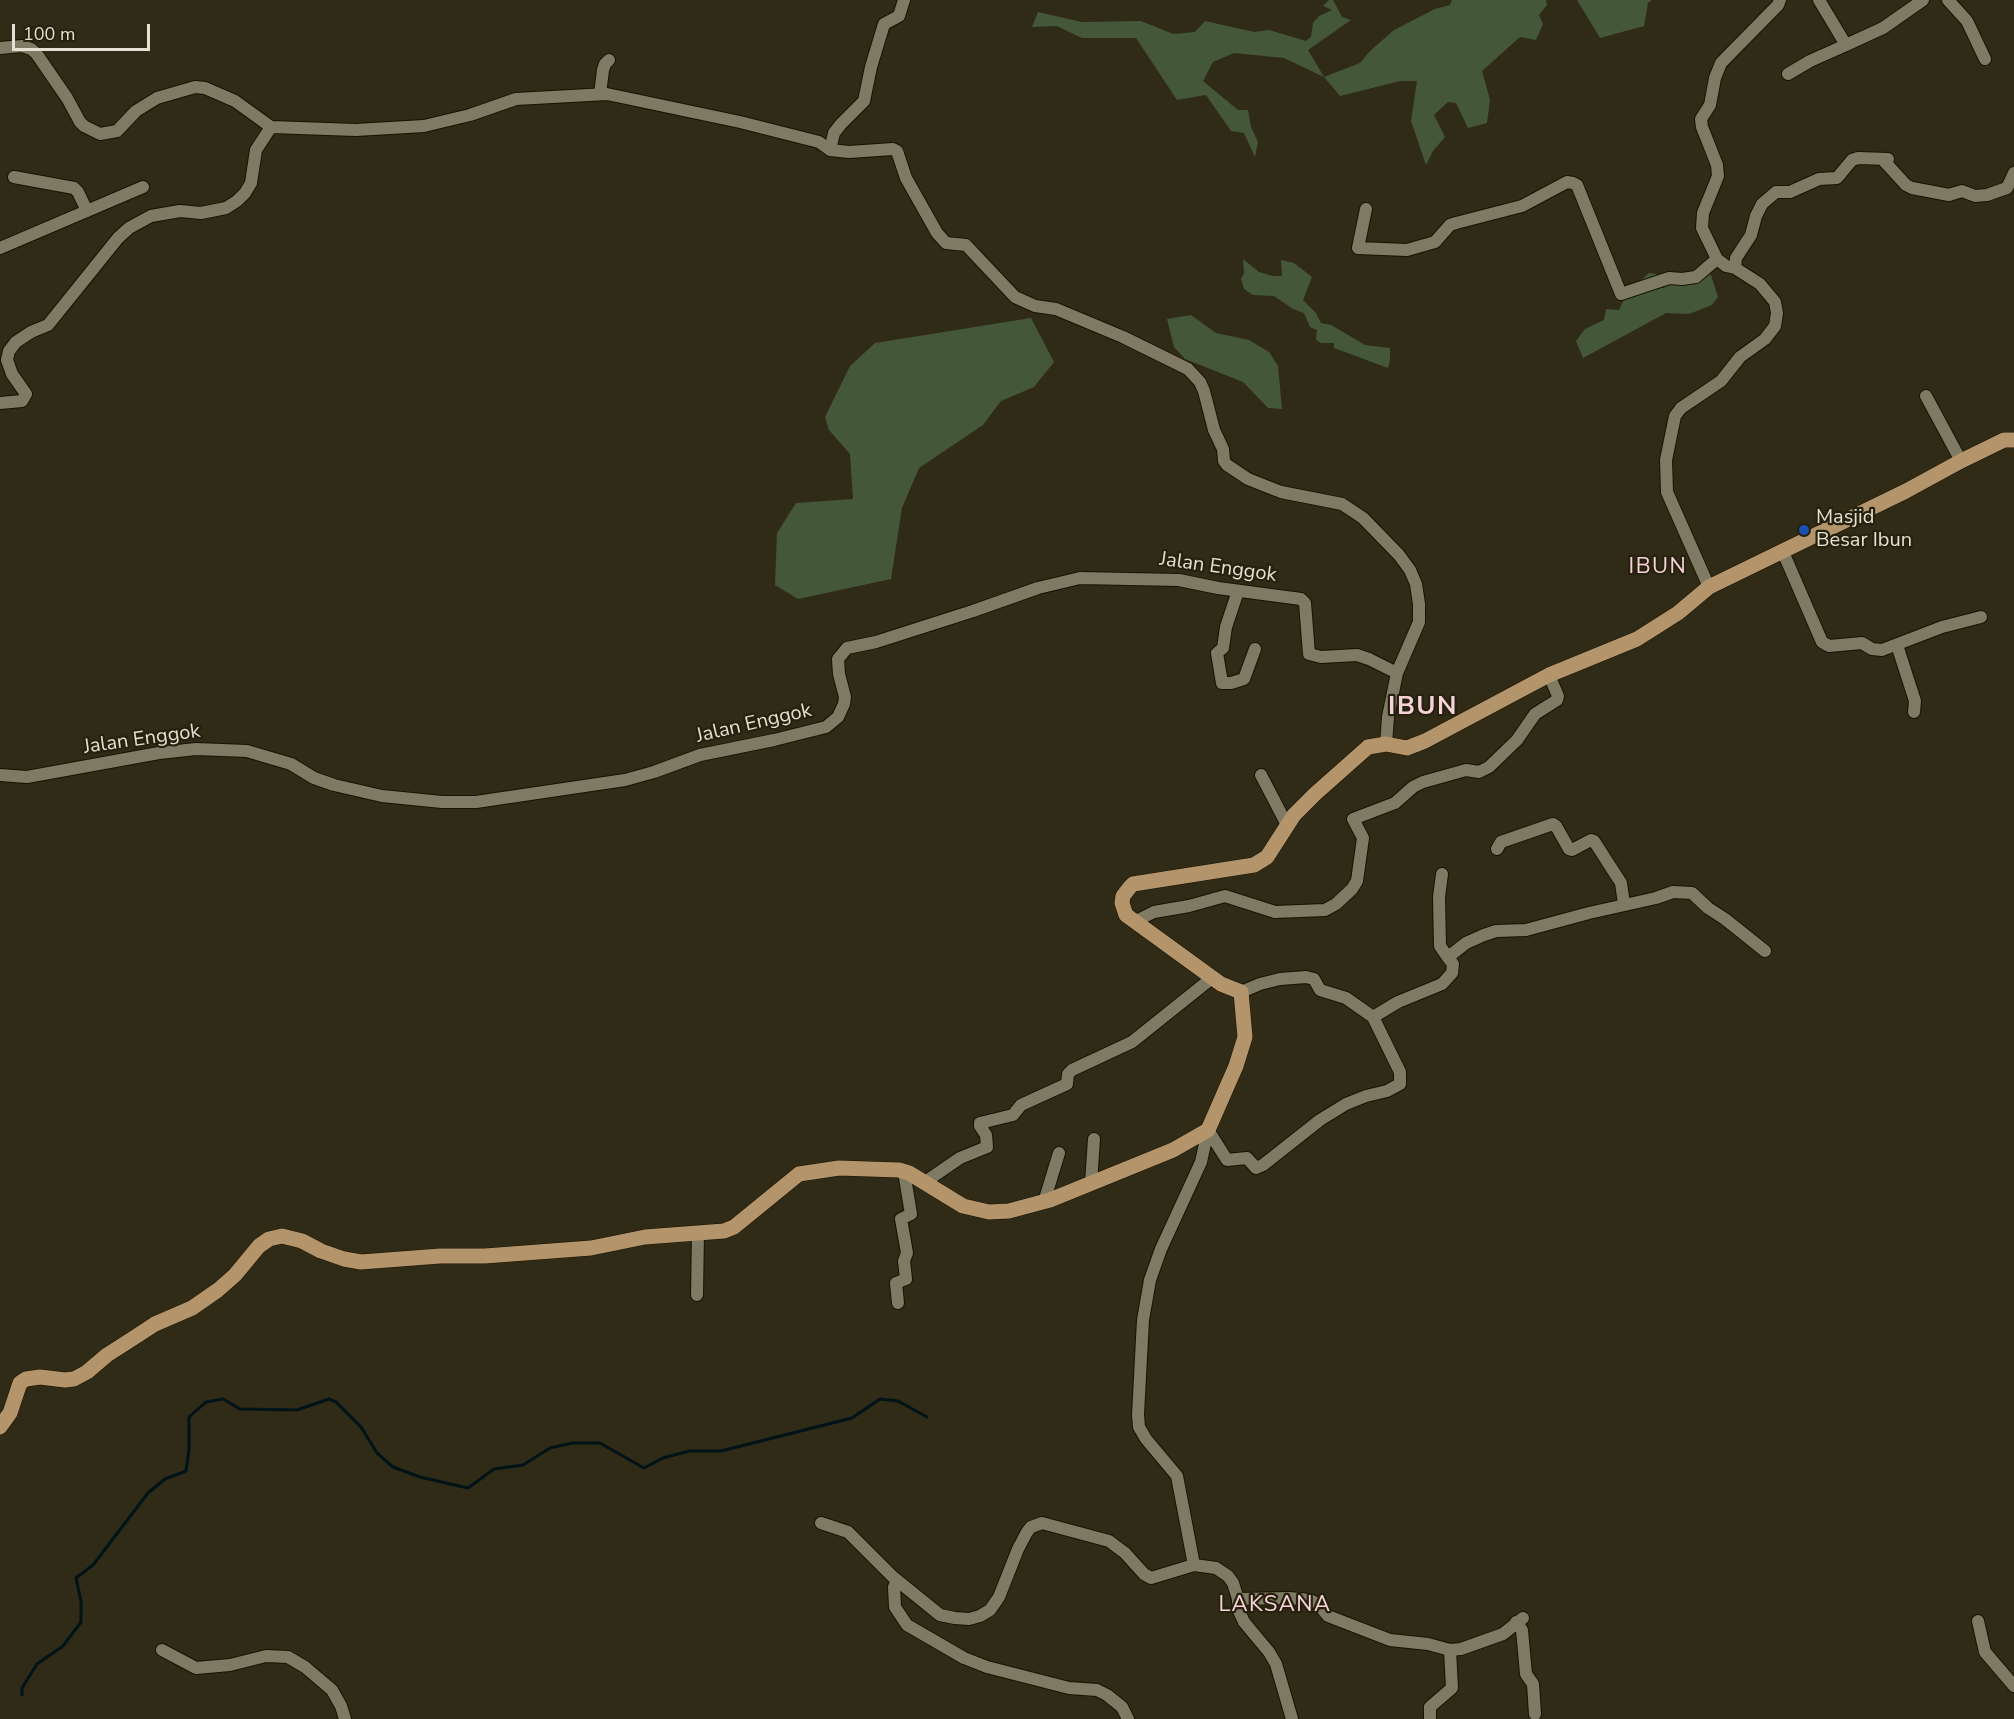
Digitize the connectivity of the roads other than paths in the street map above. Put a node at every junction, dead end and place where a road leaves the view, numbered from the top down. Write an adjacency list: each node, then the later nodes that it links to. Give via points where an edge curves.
1 (904, 0): 14 (street, via 899,16 884,24 864,101 834,134)
2 (1793, 0): 6 (street, via 1783,5)
3 (1819, 0): 7 (street)
4 (1923, 0): 7 (street, via 1883,28)
5 (1948, 0): 9 (street, via 1967,21)
6 (1779, 2): 21 (street, via 1721,63 1710,105 1701,119 1718,176 1703,213 1702,228)
7 (1846, 45): 11 (street)
8 (0, 48): 13 (street, via 32,49 80,122 100,134 117,130 157,98 195,87 235,101)
9 (1985, 59)
10 (609, 60): 12 (street, via 603,70)
11 (1788, 74)
12 (600, 94): 13 (street, via 516,99 424,126 356,130); 14 (street, via 740,122 819,142)
13 (271, 128): 23 (street, via 256,150 251,183 237,201 226,208 201,213 180,211 151,216 129,228 48,325 16,342 9,351)
14 (830, 150): 34 (street, via 897,151 906,177 937,233 946,243 966,245 1015,297 1123,337 1188,369 1204,391 1227,465 1259,484 1342,504 1363,518 1399,555 1416,584 1419,622)
15 (2014, 172): 22 (street, via 2007,188 1987,195 1949,195 1906,185 1886,160 1852,160 1837,178 1819,179 1790,192 1776,192 1762,204)
16 (14, 177): 19 (street, via 74,188)
17 (143, 187): 19 (street)
18 (1366, 209): 21 (street, via 1358,248 1407,250 1435,242 1450,225 1522,206 1567,182 1577,185 1621,294 1668,278 1696,277)
19 (87, 211): 20 (street)
20 (0, 248)
21 (1717, 259): 22 (street)
22 (1735, 268): 29 (street, via 1760,284 1775,302 1775,326 1765,339 1740,357 1721,381 1677,411 1666,460 1667,492)
23 (6, 374): 25 (street, via 26,391 25,397 22,401)
24 (1926, 396): 27 (street)
25 (0, 403)
26 (2014, 440): 27 (main road, via 2004,440)
27 (1961, 461): 28 (main road)
28 (1783, 552): 29 (main road); 32 (street, via 1825,644 1862,643 1877,650)
29 (1709, 587): 35 (main road, via 1637,639)
30 (1238, 591): 33 (street, via 1223,648 1217,653 1222,683 1244,679); 34 (street, Jalan Enggok, via 1304,601 1309,654 1357,655); 38 (street, Jalan Enggok, via 1179,580 1101,577 1060,581 847,648 838,659 844,704 826,728 700,755 625,780 476,802 442,802 382,796 334,785 275,758 247,751 196,749 27,777)
31 (1981, 617): 32 (street)
32 (1897, 645): 36 (street, via 1915,701)
33 (1255, 649)
34 (1397, 672): 37 (street)
35 (1550, 675): 37 (main road, via 1425,741 1407,748); 44 (street, via 1557,700 1535,714 1517,740 1489,767 1423,782 1395,803 1353,819 1362,837 1357,881 1336,904 1324,910 1275,912 1225,896 1154,912)
36 (1914, 712)
37 (1386, 744): 40 (main road, via 1368,747)
38 (0, 774)
39 (1261, 775): 40 (street)
40 (1287, 825): 44 (main road, via 1267,857 1254,865 1133,884 1126,890 1122,903 1126,915)
41 (1497, 849): 43 (street, via 1502,842 1553,824 1569,849 1594,841 1621,884)
42 (1442, 874): 46 (street, via 1440,946)
43 (1624, 904): 45 (street, via 1673,892 1692,892); 46 (street, via 1526,930 1496,931 1466,943)
44 (1134, 922): 47 (main road)
45 (1765, 951)
46 (1449, 959): 49 (street, via 1454,968 1442,984)
47 (1212, 978): 48 (main road); 54 (street, via 1132,1042 1070,1071 1067,1084 1021,1105 1013,1115 980,1123 987,1147 960,1158)
48 (1241, 992): 49 (street, via 1280,979 1306,977 1314,979 1320,990 1347,998); 50 (main road, via 1245,1037)
49 (1373, 1017): 50 (street, via 1400,1072 1400,1084 1346,1104 1256,1168 1246,1158 1227,1160)
50 (1208, 1130): 55 (main road, via 1173,1150); 62 (street, via 1202,1162 1150,1280 1143,1320 1138,1415 1142,1433 1177,1476)
51 (1094, 1139): 55 (street)
52 (1059, 1153): 56 (street)
53 (904, 1172): 54 (main road); 57 (main road, via 839,1168 799,1174 734,1227); 59 (street, via 911,1214 902,1219 906,1279 896,1283)
54 (925, 1182): 56 (main road, via 973,1210 1009,1210)
55 (1091, 1183): 56 (main road)
56 (1044, 1202)
57 (698, 1233): 58 (street); 60 (main road, via 645,1237 591,1248 361,1262 328,1254 302,1241 282,1236 269,1239 218,1290 192,1308 155,1324 87,1372 74,1379 40,1377 20,1383 10,1413)
58 (697, 1295)
59 (898, 1303)
60 (0, 1427)
61 (821, 1523): 63 (street, via 848,1532)
62 (1194, 1565): 63 (street, via 1151,1578 1109,1541 1042,1523 1027,1532 999,1597 980,1616 969,1619 940,1615); 64 (street, via 1210,1566 1228,1576)
63 (897, 1580): 71 (street, via 895,1607 907,1625 987,1667 1069,1688 1096,1690 1122,1707)
64 (1238, 1599): 67 (street, via 1310,1600 1328,1616 1390,1640); 72 (street, via 1244,1622 1276,1664)
65 (1978, 1621): 68 (street, via 1985,1652)
66 (162, 1650): 70 (street, via 196,1668 266,1656 288,1658 332,1690)
67 (1450, 1650): 69 (street, via 1503,1634 1520,1620); 73 (street, via 1452,1688 1430,1707)
68 (2014, 1686)
69 (1535, 1713)
70 (345, 1719)
71 (1128, 1719)
72 (1292, 1719)
73 (1430, 1719)

